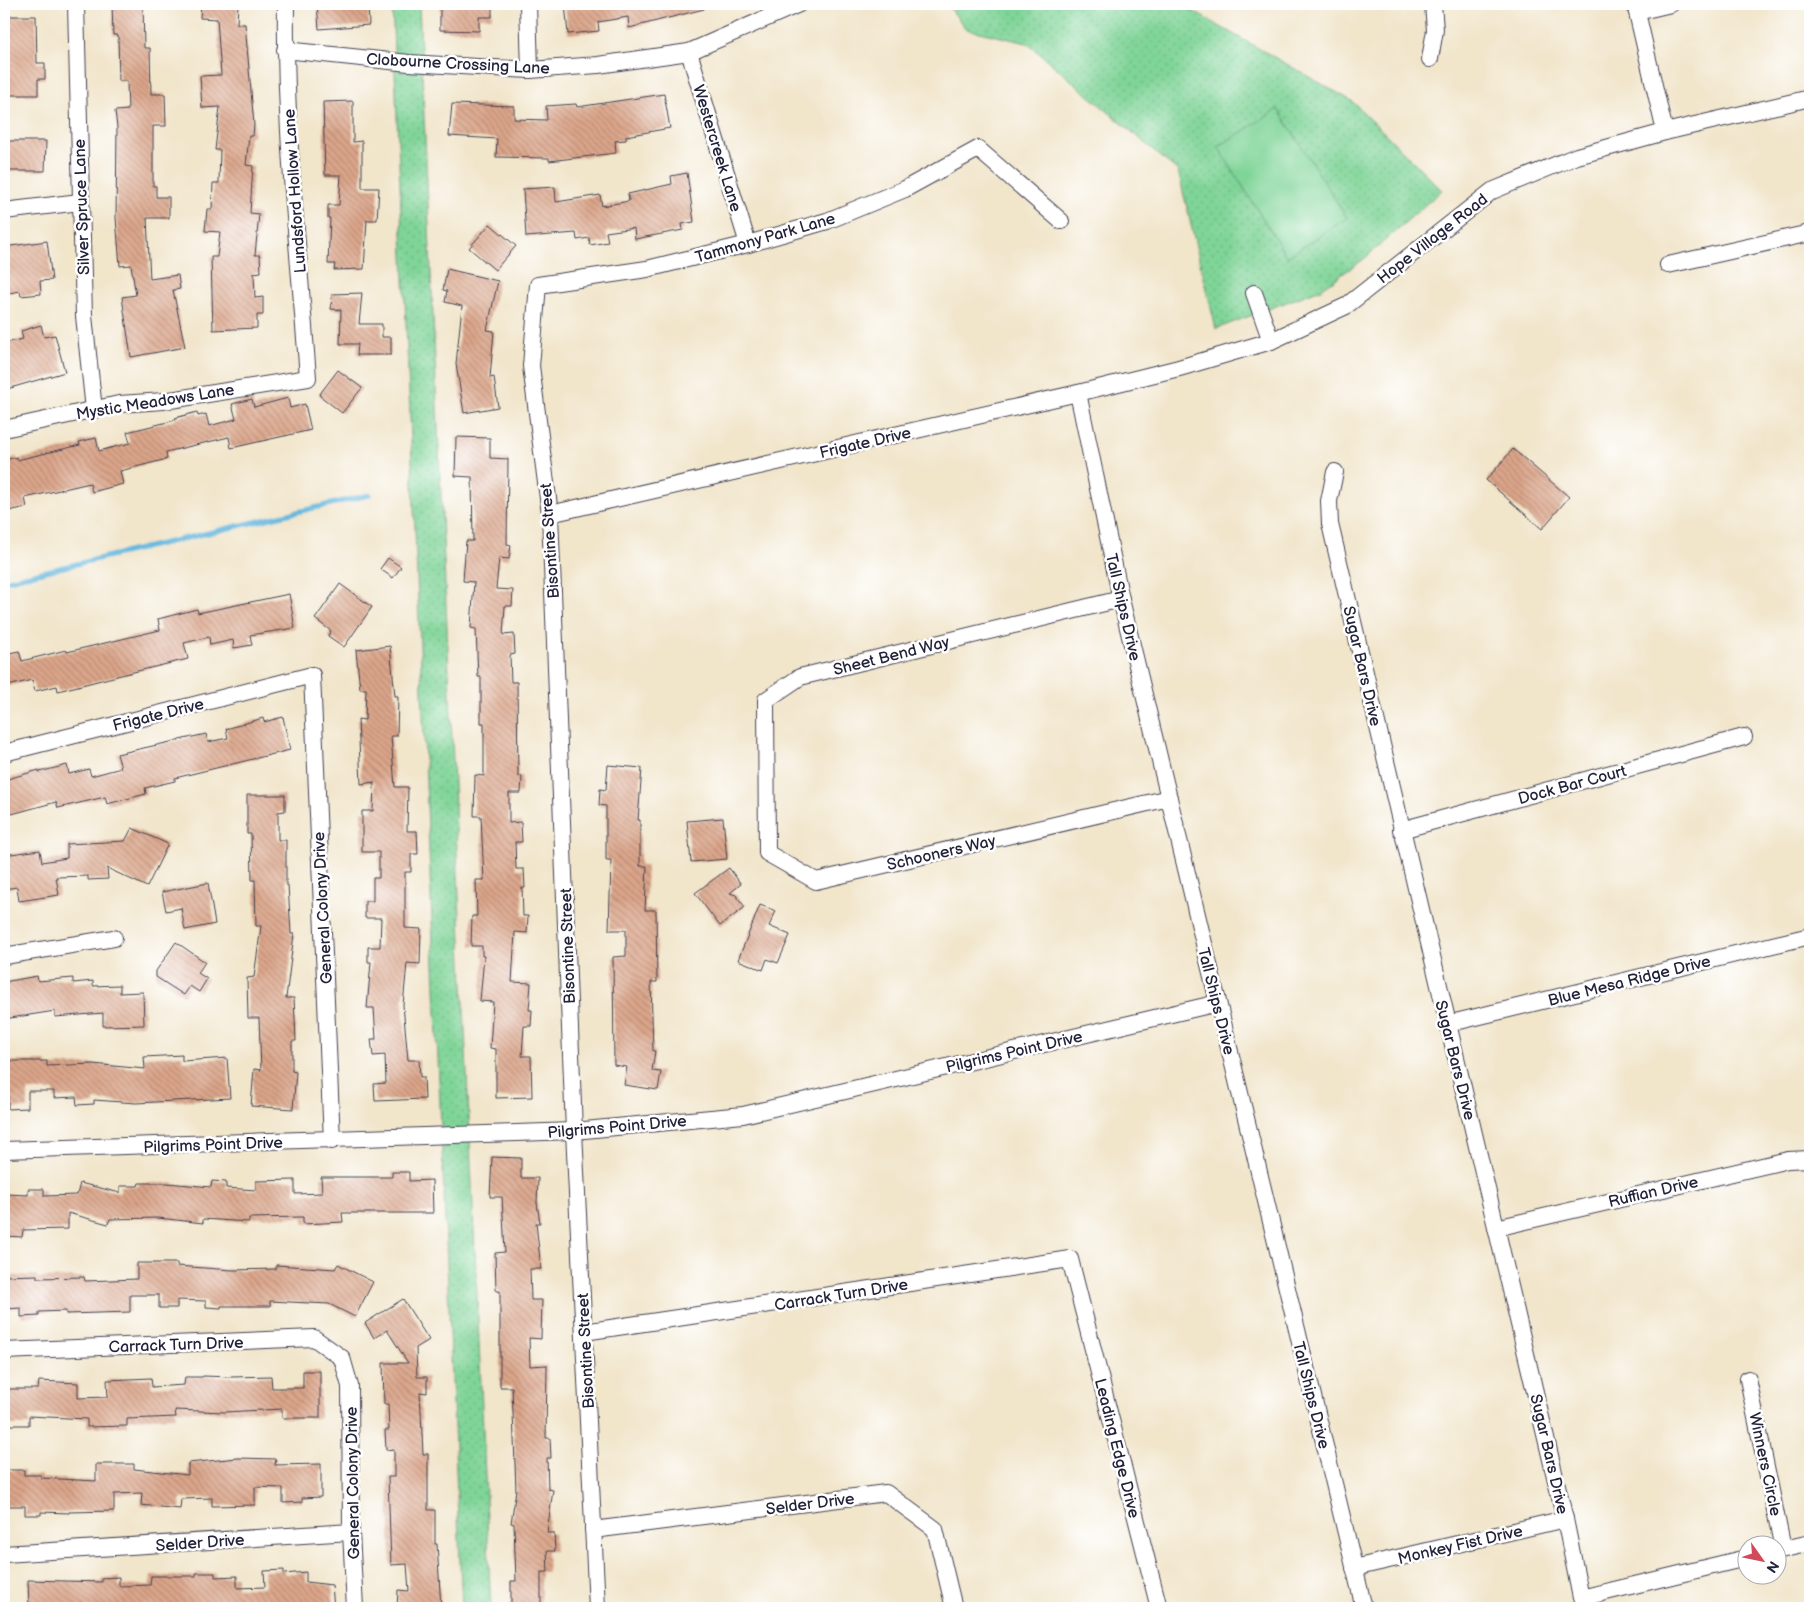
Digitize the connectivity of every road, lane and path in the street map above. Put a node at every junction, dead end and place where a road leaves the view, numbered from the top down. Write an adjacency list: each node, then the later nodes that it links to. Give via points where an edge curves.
1 (76, 4): 14 (street, Silver Spruce Lane)
2 (286, 4): 8 (street, Lundsford Hollow Lane)
3 (528, 4): 11 (street)
4 (799, 4): 9 (street, Clobourne Crossing Lane)
5 (1433, 4): 10 (street, via 1435,30)
6 (1671, 4): 7 (street)
7 (1636, 8): 13 (street)
8 (285, 50): 11 (street, Clobourne Crossing Lane, via 409,63); 24 (street, Lundsford Hollow Lane, via 293,200)
9 (689, 52): 11 (street, Clobourne Crossing Lane, via 598,65); 18 (street, Westercreek Lane)
10 (1430, 59)
11 (530, 70)
12 (1810, 98): 13 (street, Hope Village Road)
13 (1665, 132): 22 (street, Hope Village Road, via 1577,156 1492,191 1346,306)
14 (80, 202): 15 (street); 26 (street, Silver Spruce Lane, via 84,316)
15 (4, 211)
16 (1062, 221): 18 (street, Tammony Park Lane, via 978,149 905,189 827,221)
17 (1810, 233): 19 (street)
18 (748, 244): 20 (street, Tammony Park Lane, via 647,269)
19 (1668, 265)
20 (538, 285): 29 (street, Bisontine Street, via 531,366)
21 (1254, 294): 22 (street)
22 (1270, 341): 23 (street, Hope Village Road)
23 (1179, 368): 25 (street, Frigate Drive)
24 (308, 378): 26 (street, Mystic Meadows Lane)
25 (1078, 393): 29 (street, Frigate Drive); 30 (street, Tall Ships Drive)
26 (94, 410): 27 (street, Mystic Meadows Lane)
27 (4, 430)
28 (1335, 472): 36 (street, Sugar Bars Drive, via 1329,501 1330,524)
29 (550, 514): 42 (street, Bisontine Street)
30 (1121, 600): 34 (street, Tall Ships Drive); 35 (street, Sheet Bend Way, via 800,677 766,700)
31 (312, 675): 33 (street, Frigate Drive); 43 (street, General Colony Drive)
32 (1744, 737): 36 (street, Dock Bar Court)
33 (4, 753)
34 (1169, 798): 35 (street, Schooners Way, via 816,881 767,853); 40 (street, Tall Ships Drive)
35 (766, 803)
36 (1400, 830): 41 (street, Sugar Bars Drive)
37 (1810, 936): 41 (street, Blue Mesa Ridge Drive)
38 (114, 938): 39 (street)
39 (4, 956)
40 (1218, 1003): 42 (street, Pilgrims Point Drive, via 742,1115); 60 (street, Tall Ships Drive)
41 (1447, 1024): 46 (street, Sugar Bars Drive)
42 (574, 1131): 43 (street, Pilgrims Point Drive); 48 (street, Bisontine Street)
43 (332, 1141): 44 (street, Pilgrims Point Drive)
44 (4, 1150)
45 (1810, 1159): 46 (street, Ruffian Drive, via 1788,1160)
46 (1496, 1228): 52 (street, Sugar Bars Drive)
47 (1077, 1288): 48 (street, Carrack Turn Drive, via 1070,1259); 64 (street, Leading Edge Drive)
48 (584, 1332): 53 (street, Bisontine Street)
49 (4, 1351): 50 (street, Carrack Turn Drive, via 314,1338)
50 (342, 1358): 54 (street, General Colony Drive, via 350,1386)
51 (1748, 1379): 55 (street, Winners Circle)
52 (1566, 1519): 59 (street, Sugar Bars Drive, via 1581,1598); 60 (street, Monkey Fist Drive)
53 (593, 1530): 62 (street, Bisontine Street); 63 (street, Selder Drive, via 886,1493 935,1529)
54 (352, 1532): 58 (street, Selder Drive); 61 (street, General Colony Drive)
55 (1777, 1534)
56 (1810, 1543): 57 (street)
57 (1786, 1549)
58 (4, 1554)
59 (1736, 1560)
60 (1354, 1568): 65 (street, Tall Ships Drive)
61 (356, 1608)
62 (597, 1608)
63 (954, 1608)
64 (1159, 1608)
65 (1364, 1608)

